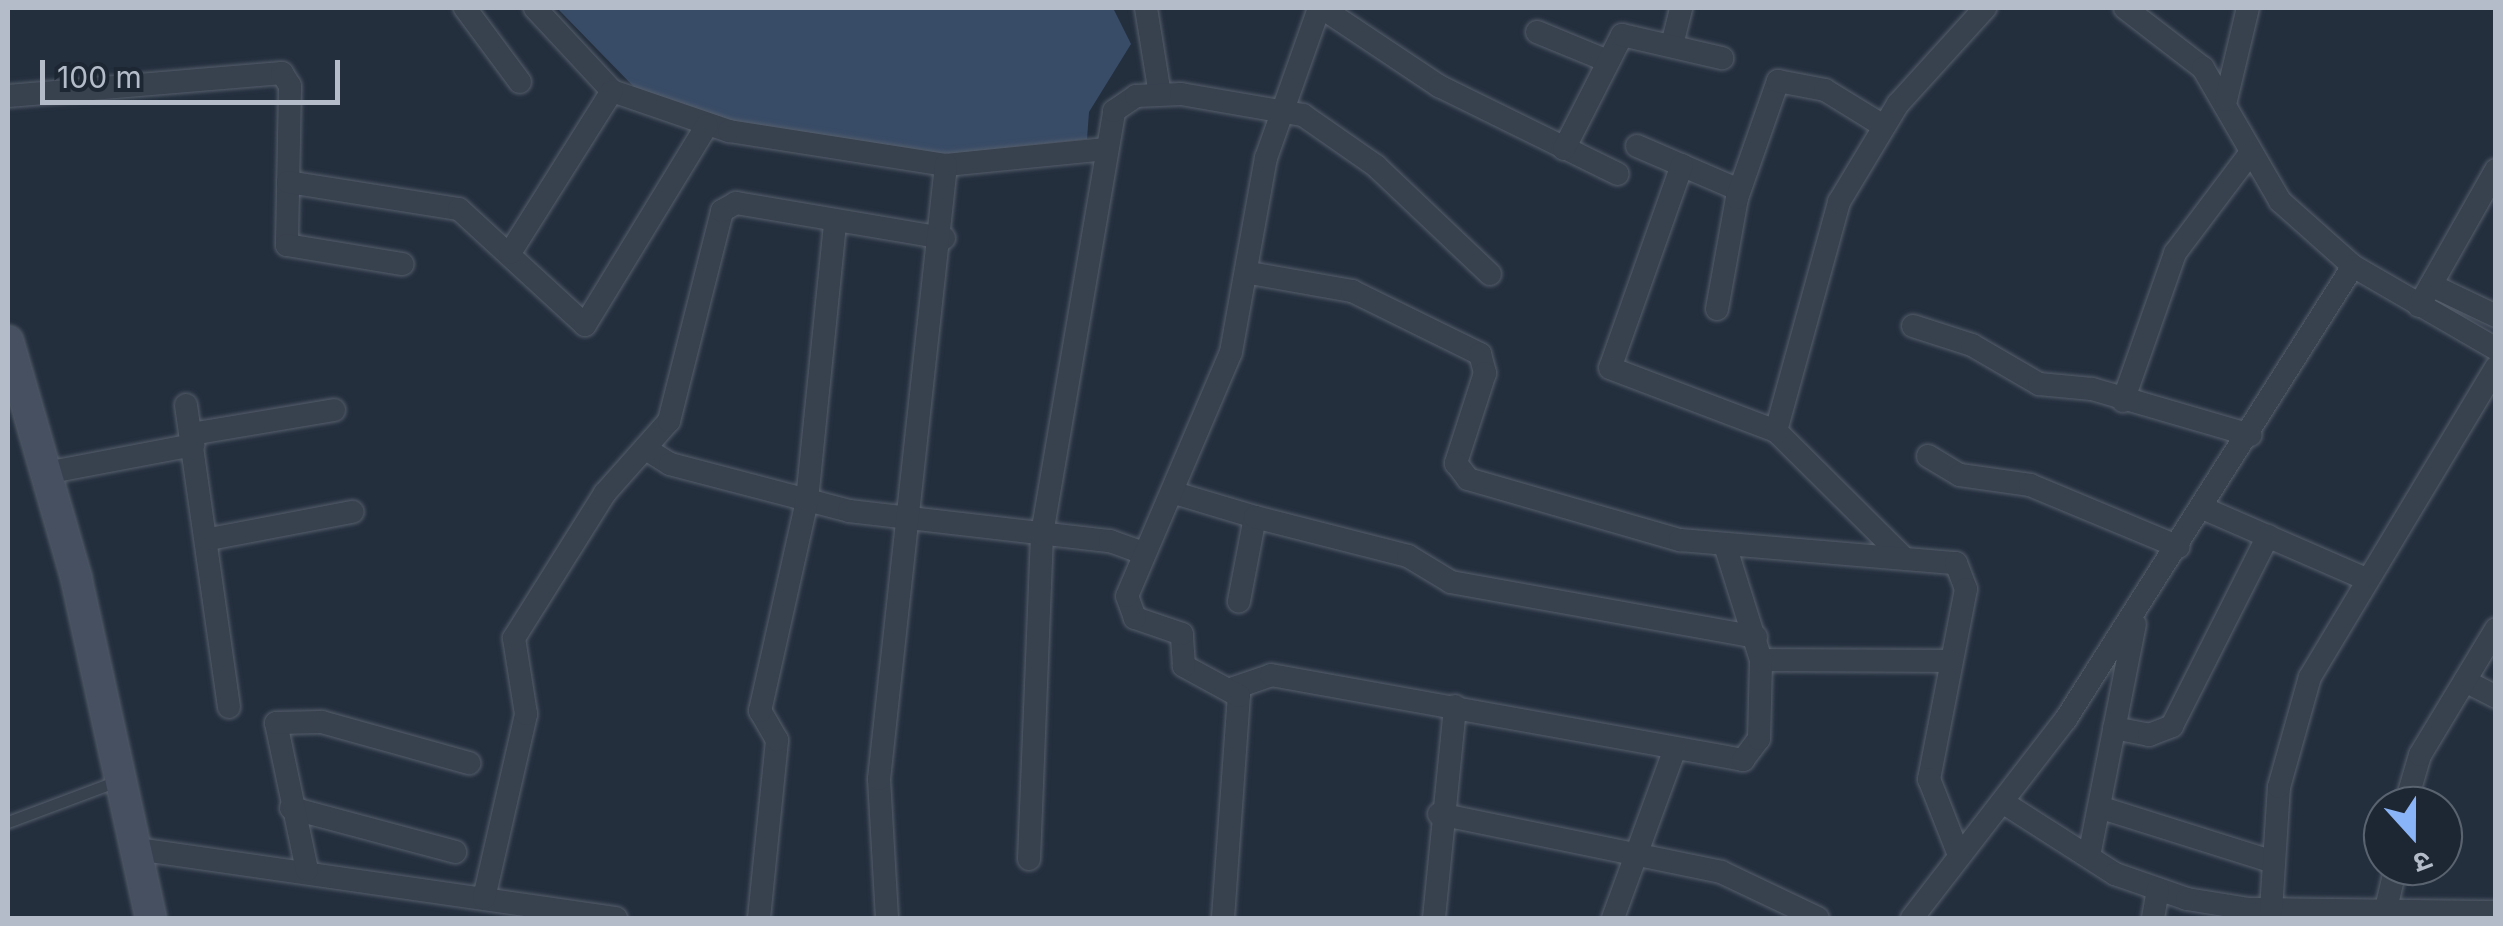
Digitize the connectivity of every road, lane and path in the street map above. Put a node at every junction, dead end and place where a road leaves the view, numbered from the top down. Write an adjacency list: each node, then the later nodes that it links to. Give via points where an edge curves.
1 (465, 8): 13 (street)
2 (536, 8): 14 (street)
3 (1146, 8): 15 (street)
4 (1320, 8): 18 (street); 22 (street, via 1384,54)
5 (1680, 8): 10 (street)
6 (1985, 8): 20 (street)
7 (2125, 8): 17 (street, via 2202,68)
8 (2248, 8): 17 (street)
9 (1537, 32): 12 (street)
10 (1672, 45): 11 (street); 12 (street, via 1622,35)
11 (1722, 58)
12 (1605, 60): 22 (street)
13 (520, 82)
14 (612, 91): 19 (street); 33 (street)
15 (1160, 94): 18 (street); 23 (street, via 1114,111)
16 (8, 96): 29 (street, via 282,73 290,86)
17 (2226, 100): 24 (street)
18 (1280, 109): 36 (street); 37 (street, via 1322,124 1376,166)
19 (707, 125): 25 (street); 33 (street, via 591,322 579,323)
20 (1882, 125): 30 (street, via 1784,78); 49 (street, via 1821,248 1804,348)
21 (1636, 146): 26 (street)
22 (1564, 149): 28 (street)
23 (1106, 150): 25 (street); 61 (street, via 1098,242)
24 (2251, 152): 35 (street, via 2280,201); 46 (street, via 2176,252)
25 (946, 165): 32 (street)
26 (1682, 165): 30 (street); 49 (street, via 1610,368)
27 (2496, 170): 38 (street)
28 (1618, 174)
29 (288, 182): 33 (street, via 438,200); 34 (street, via 291,251)
30 (1739, 190): 40 (street)
31 (834, 222): 32 (street); 52 (street, via 736,203 722,210 674,405); 56 (street)
32 (944, 238): 60 (street)
33 (510, 253)
34 (402, 264)
35 (2353, 266): 39 (street); 50 (street)
36 (1250, 273): 55 (street); 64 (street, via 1352,291 1480,354 1485,373 1456,463 1468,479)
37 (1490, 274)
38 (2431, 284): 39 (street); 41 (street)
39 (2419, 306): 44 (street)
40 (1717, 309)
41 (2496, 316)
42 (1913, 326): 46 (street, via 1972,345 2038,384)
43 (8, 341): 54 (street)
44 (2496, 349)
45 (2496, 368): 68 (street)
46 (2122, 401): 50 (street)
47 (186, 405): 51 (street)
48 (334, 410): 51 (street)
49 (1776, 431): 67 (street)
50 (2250, 436): 57 (street)
51 (192, 440): 54 (street); 63 (street)
52 (646, 449): 56 (street, via 670,464); 100 (street, via 605,493 514,638 526,714)
53 (1928, 456): 65 (street, via 1960,475 2030,485)
54 (46, 473): 83 (street)
55 (1178, 494): 59 (street); 66 (street)
56 (807, 500): 60 (street); 109 (street, via 760,711 778,740)
57 (2205, 508): 62 (street); 65 (street)
58 (352, 512): 63 (street)
59 (1255, 518): 69 (street); 72 (street, via 1408,556 1439,579)
60 (906, 520): 61 (street); 110 (street, via 879,779)
61 (1042, 534): 66 (street); 95 (street)
62 (2268, 536): 68 (street); 80 (street, via 2172,726 2149,735)
63 (210, 539): 79 (street)
64 (1726, 548): 67 (street); 72 (street)
65 (2179, 548): 70 (street)
66 (1140, 552): 76 (street, via 1129,613 1176,629 1184,666)
67 (1901, 556): 74 (street, via 1948,557 1965,575)
68 (2366, 579): 96 (street, via 2310,677 2279,788)
69 (1239, 601)
70 (2139, 606): 80 (street); 85 (street)
71 (2496, 629): 75 (street)
72 (1756, 637): 73 (street)
73 (1761, 660): 74 (street); 81 (street, via 1754,752 1730,761)
74 (1950, 660): 94 (street, via 1930,779)
75 (2465, 681): 77 (street); 84 (street, via 2420,756)
76 (1234, 688): 78 (street, via 1272,675); 111 (street)
77 (2496, 697)
78 (1455, 706): 81 (street); 88 (street)
79 (229, 707)
80 (2114, 728): 87 (street)
81 (1674, 749): 91 (street)
82 (469, 763): 86 (street, via 283,720 273,730)
83 (120, 780): 89 (lane); 90 (street)
84 (2410, 786)
85 (2004, 803): 92 (street); 94 (street)
86 (291, 808): 93 (street); 97 (street)
87 (2102, 808): 92 (street); 96 (street)
88 (1439, 814): 91 (street); 112 (street)
89 (8, 822)
90 (137, 849): 97 (street); 107 (street)
91 (1636, 850): 101 (street); 113 (street)
92 (2090, 851): 99 (street, via 2115,874)
93 (455, 852)
94 (1959, 855): 115 (street)
95 (1029, 858)
96 (2273, 862): 102 (street)
97 (307, 870): 100 (street)
98 (2392, 886): 105 (street)
99 (2158, 889): 102 (street); 116 (street)
100 (484, 898): 103 (street)
101 (1784, 909): 114 (street)
102 (2271, 910): 105 (street)
103 (524, 912): 108 (street)
104 (2496, 912): 106 (street)
105 (2386, 913): 106 (street)
106 (2432, 916)
107 (151, 918)
108 (616, 918)
109 (759, 918)
110 (887, 918)
111 (1223, 918)
112 (1434, 918)
113 (1612, 918)
114 (1818, 918)
115 (1912, 918)
116 (2153, 918)

